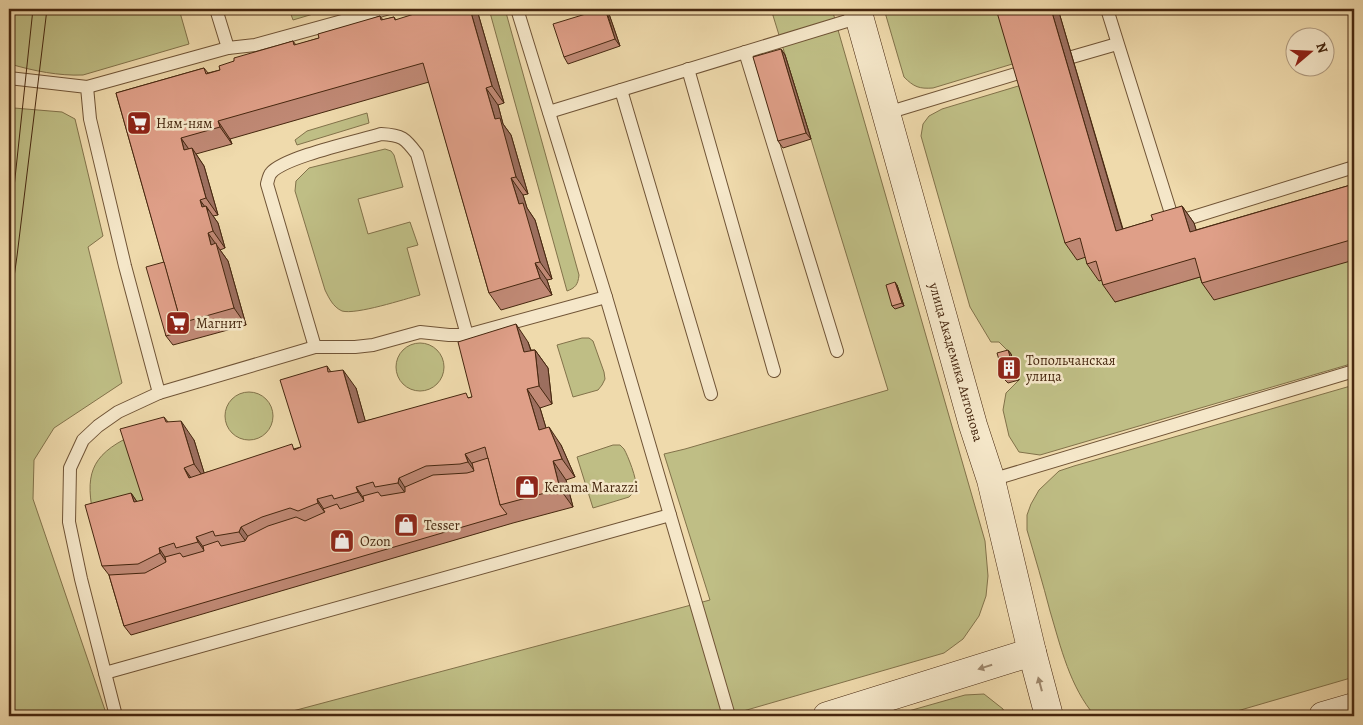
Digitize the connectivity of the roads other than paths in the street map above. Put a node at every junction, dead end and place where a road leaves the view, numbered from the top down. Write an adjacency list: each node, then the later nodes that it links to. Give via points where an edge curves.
1 (216, 9): 7 (lane)
2 (383, 9): 7 (lane, via 255,44)
3 (517, 9): 15 (lane)
4 (1106, 9): 6 (lane)
5 (859, 13): 8 (lane); 16 (main road, улица Академика Антонова)
6 (1117, 44): 9 (lane); 17 (lane, via 1174,223)
7 (228, 48): 13 (lane)
8 (745, 52): 10 (lane); 21 (lane)
9 (1072, 57)
10 (688, 69): 14 (lane); 22 (lane)
11 (1022, 72): 16 (lane)
12 (9, 78): 13 (lane)
13 (86, 87): 24 (lane, via 90,119 125,266)
14 (621, 90): 15 (lane); 25 (lane)
15 (549, 112): 18 (lane)
16 (887, 113): 26 (main road, улица Академика Антонова)
17 (1354, 168)
18 (606, 297): 19 (lane); 27 (lane)
19 (467, 335): 20 (lane, via 420,332 374,345); 20 (lane, via 416,154 407,142 395,135 381,134 294,159 270,174 267,184)
20 (315, 347): 24 (lane)
21 (837, 352)
22 (774, 371)
23 (1354, 371): 26 (lane)
24 (159, 393): 29 (lane, via 118,412 98,426 83,440 70,468 69,522 80,579)
25 (710, 394)
26 (990, 480): 28 (main road, улица Академика Антонова)
27 (670, 515): 29 (lane); 32 (lane)
28 (1032, 652): 33 (main road, one-way to 33); 34 (main road, улица Академика Антонова, one-way to 28)
29 (105, 673): 31 (lane)
30 (1354, 707): 35 (main road)
31 (116, 716)
32 (729, 716)
33 (827, 716)
34 (1049, 716)
35 (1323, 716)

